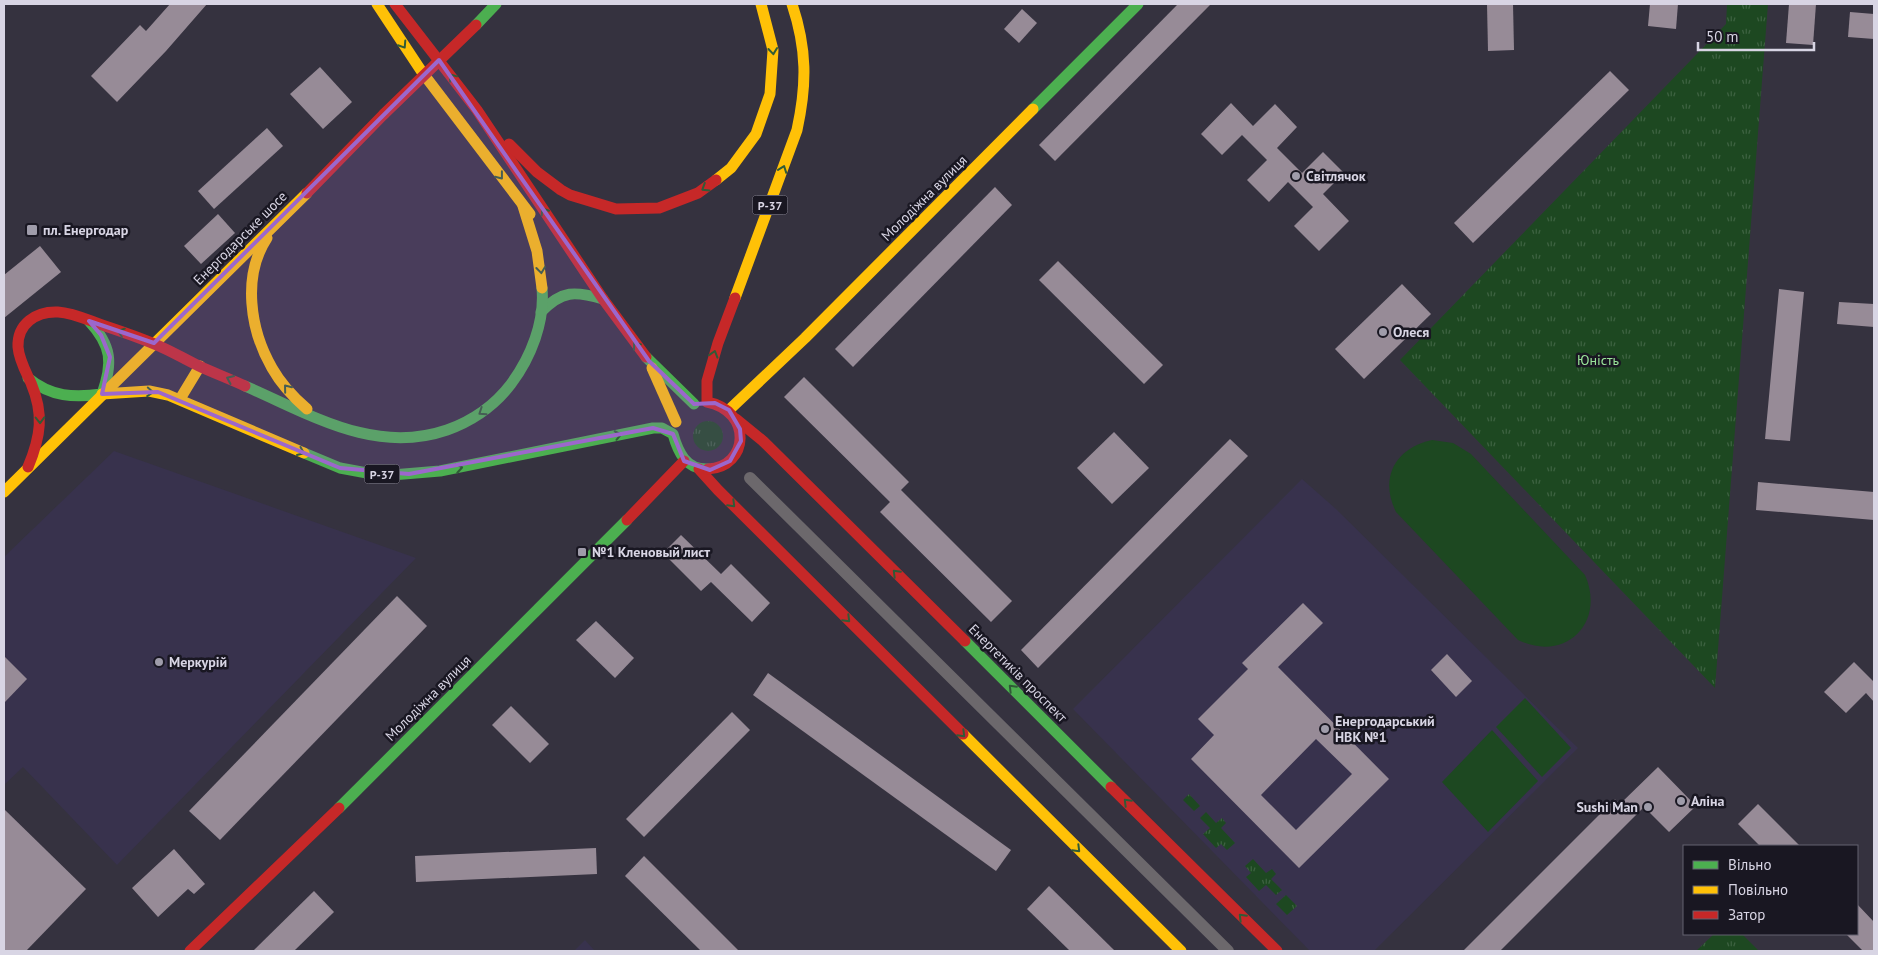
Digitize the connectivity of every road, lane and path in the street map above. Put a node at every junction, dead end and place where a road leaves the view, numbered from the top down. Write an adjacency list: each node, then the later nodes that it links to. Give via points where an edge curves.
1 (377, 4): 8 (street, one-way to 8, via 422,72)
2 (395, 4): 7 (street, one-way to 2)
3 (496, 4): 9 (street, Енергодарське шосе, bridge)
4 (761, 4): 7 (street, one-way to 7, via 770,30 775,64 764,119 735,165 705,189 666,206 632,210 599,206 570,196 538,175)
5 (792, 4): 19 (street, Р-37, one-way to 5, via 707,381 718,343 794,140 802,106 806,59)
6 (1138, 4): 21 (street, Молодіжна вулиця)
7 (477, 110): 10 (street, one-way to 7)
8 (523, 206): 10 (street); 11 (street, one-way to 11, via 541,264)
9 (272, 228): 13 (street, Енергодарське шосе); 22 (street, one-way to 9, via 286,388 269,361 256,329 252,301 254,270 257,256)
10 (603, 299): 11 (street, via 567,293 558,296); 14 (street, one-way to 10)
11 (542, 312): 22 (street, one-way to 22, via 531,352 512,383 489,407 460,425 400,438 365,435)
12 (89, 321): 13 (street, one-way to 12); 16 (street, via 54,312 37,315 25,323 18,332 14,352); 17 (street, via 101,335 110,357 110,369)
13 (154, 344): 15 (street); 17 (street, Енергодарське шосе)
14 (649, 361): 20 (street); 23 (street)
15 (200, 366): 18 (street); 22 (street, one-way to 15)
16 (25, 374): 17 (street, via 40,388 53,394 80,397); 26 (street, one-way to 26, via 38,401 40,425 37,447)
17 (102, 394): 18 (street, Р-37, one-way to 18, via 149,391); 26 (street, Енергодарське шосе)
18 (180, 399): 24 (street, Р-37, one-way to 24, via 340,468 379,474 440,471 652,428 662,428)
19 (707, 402): 20 (street); 21 (street, via 722,406)
20 (694, 404): 23 (street)
21 (732, 414): 27 (street, via 740,429 737,452 721,467); 33 (street, Енергетиків проспект, one-way to 21, via 763,441)
22 (323, 420)
23 (676, 422): 24 (street)
24 (673, 434): 25 (street, via 674,444)
25 (684, 461): 27 (street); 30 (street, Молодіжна вулиця, via 324,823)
26 (27, 469): 29 (street, Енергодарське шосе)
27 (699, 469): 31 (street, one-way to 31)
28 (750, 478): 32 (street)
29 (4, 492)
30 (190, 951)
31 (1181, 951)
32 (1228, 951)
33 (1277, 951)

